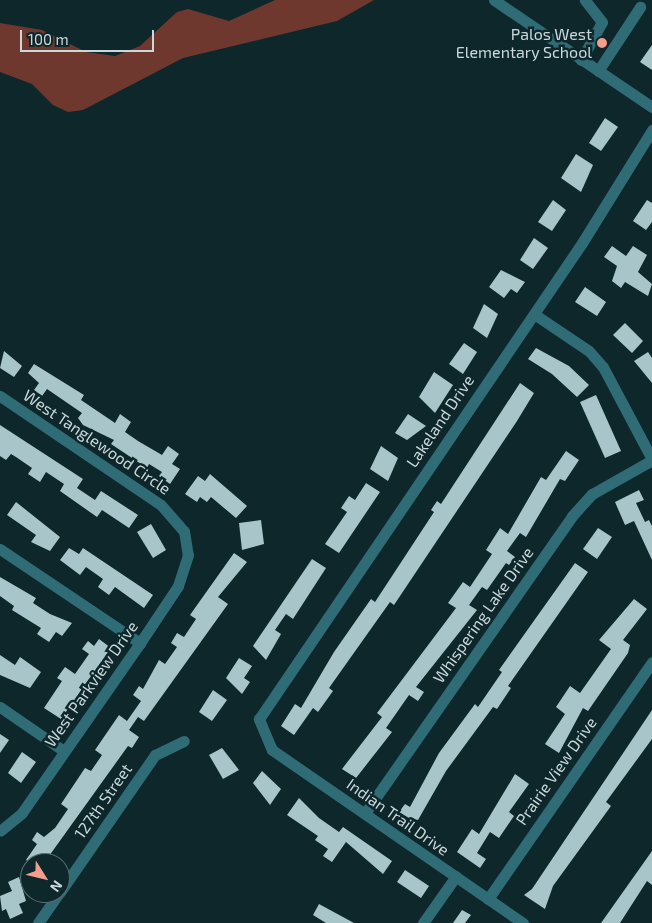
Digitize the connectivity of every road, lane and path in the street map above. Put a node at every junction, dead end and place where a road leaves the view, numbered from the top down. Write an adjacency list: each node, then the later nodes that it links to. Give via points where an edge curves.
1 (494, 0): 3 (street)
2 (585, 0): 5 (street, via 602,22)
3 (507, 4): 5 (street)
4 (640, 7): 6 (street)
5 (581, 60): 6 (street)
6 (598, 71): 7 (street)
7 (652, 107)
8 (652, 130): 9 (street, Lakeland Drive)
9 (534, 314): 11 (street, via 589,351 603,366); 17 (street, Lakeland Drive, via 265,706)
10 (0, 396): 12 (street, West Tanglewood Circle, via 161,505 184,531)
11 (652, 460): 20 (street, Whispering Lake Drive, via 592,494 572,516)
12 (188, 543): 14 (street, West Parkview Drive, via 178,586)
13 (0, 549): 14 (street)
14 (140, 643): 19 (street, West Parkview Drive)
15 (652, 662): 24 (street, Prairie View Drive)
16 (0, 708): 19 (street)
17 (261, 731): 20 (street, Indian Trail Drive, via 272,750)
18 (184, 742): 23 (street, 127th Street, via 155,755)
19 (64, 752): 21 (street, West Parkview Drive, via 22,813)
20 (365, 813): 22 (street, Indian Trail Drive)
21 (0, 831)
22 (456, 876): 24 (street, Indian Trail Drive); 27 (street)
23 (70, 878)
24 (488, 899): 28 (street, Indian Trail Drive)
25 (52, 903): 26 (street, 127th Street)
26 (38, 923)
27 (424, 923)
28 (523, 923)

